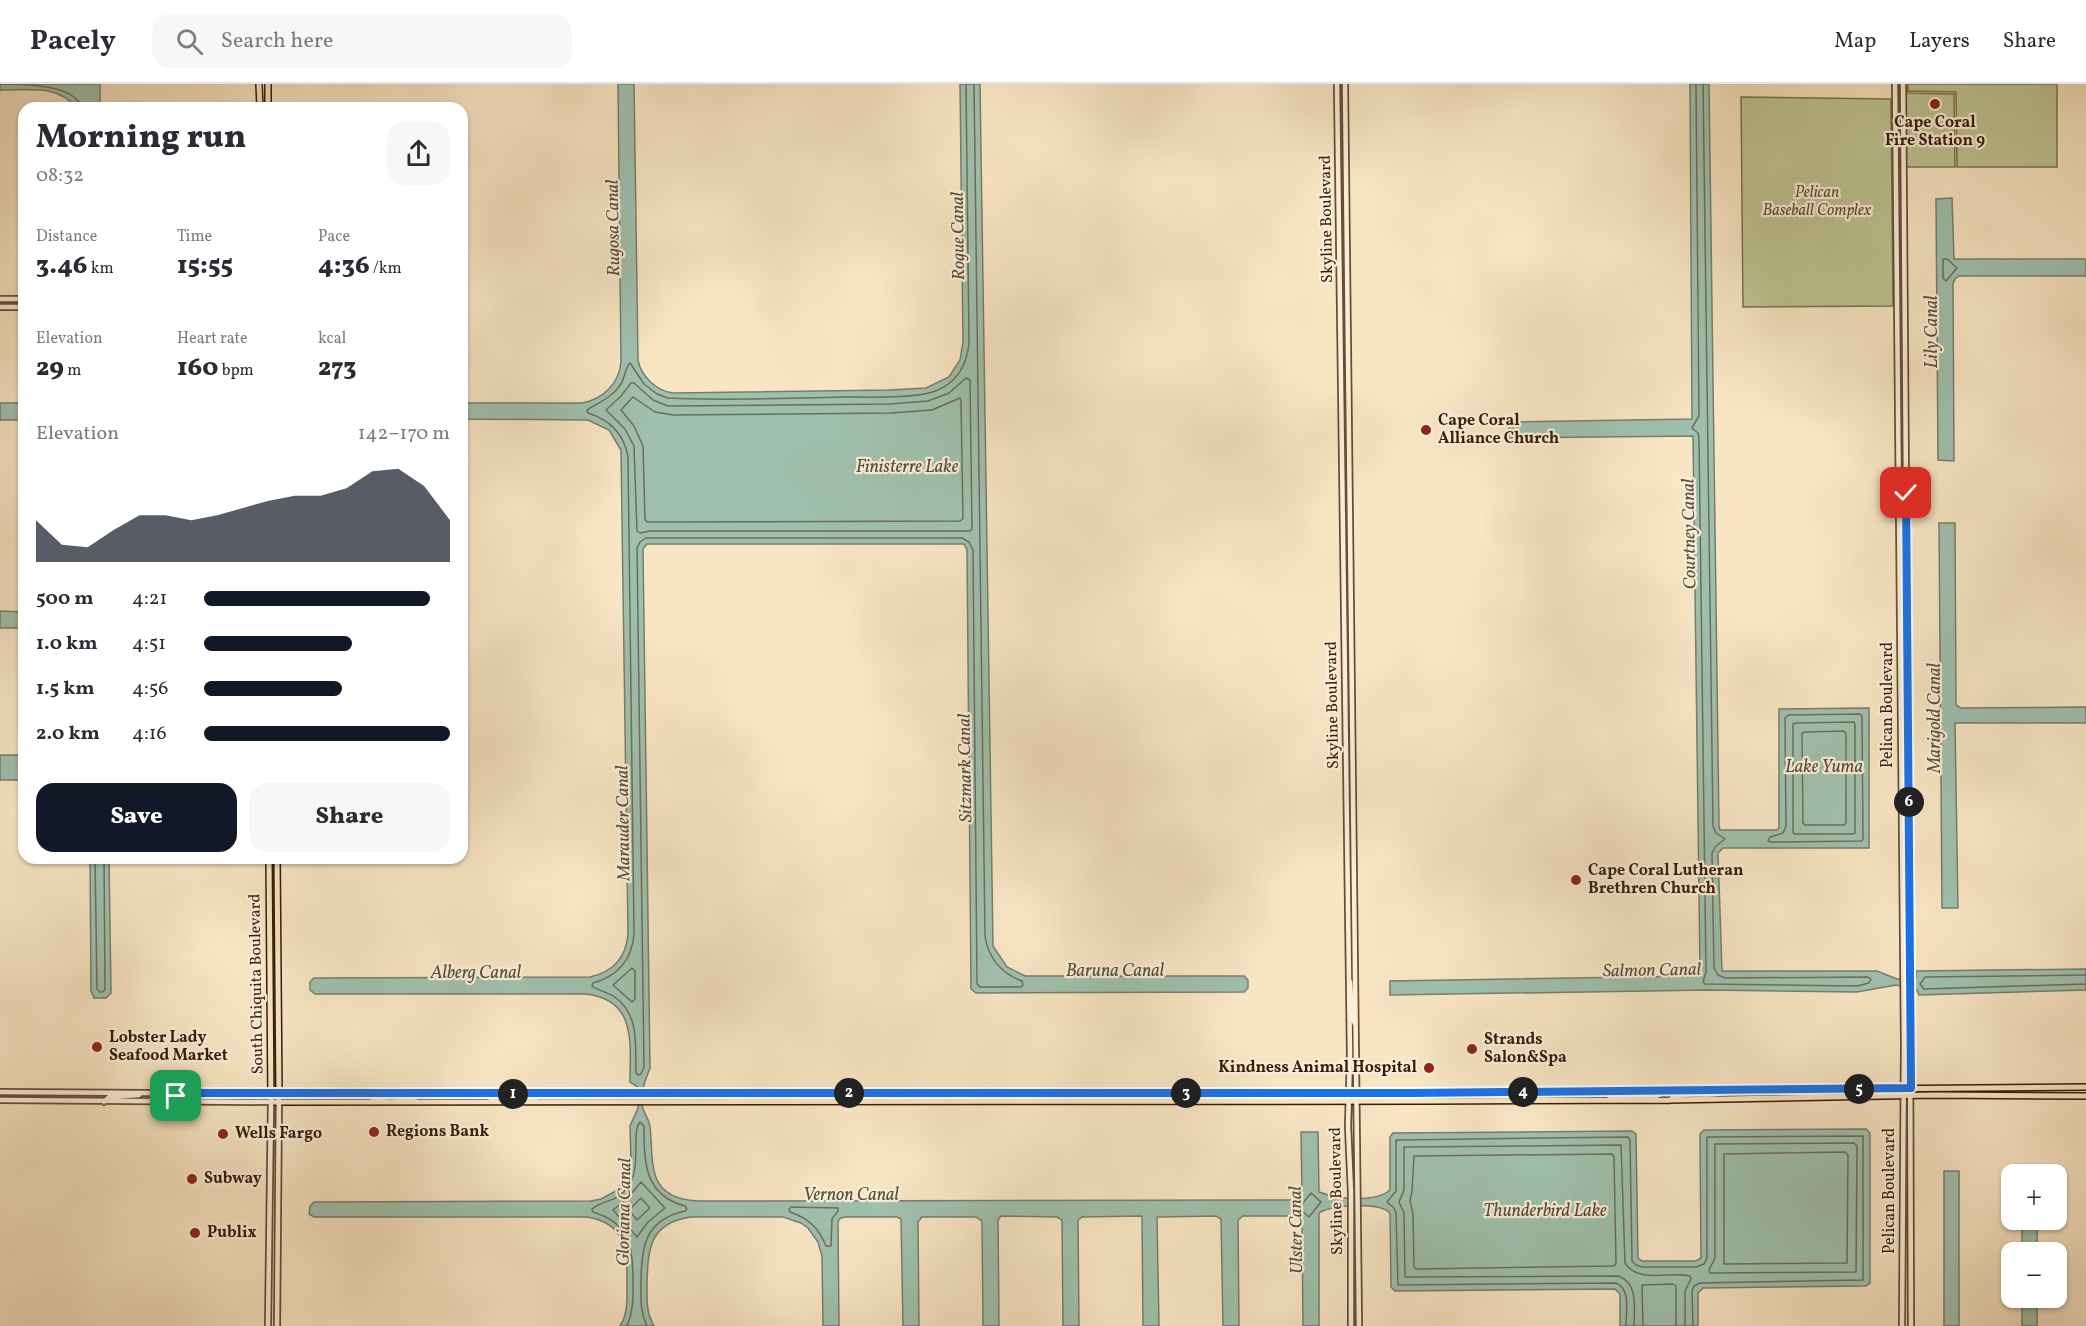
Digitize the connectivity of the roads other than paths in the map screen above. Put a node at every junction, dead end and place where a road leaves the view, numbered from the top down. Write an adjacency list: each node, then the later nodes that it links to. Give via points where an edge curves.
1 (259, 84): 7 (main road)
2 (268, 84): 8 (main road)
3 (1337, 84): 9 (street, Skyline Boulevard)
4 (1345, 84): 10 (street, Skyline Boulevard)
5 (1895, 84): 28 (street, Pelican Boulevard)
6 (1903, 84): 29 (street, Pelican Boulevard)
7 (260, 102)
8 (268, 102)
9 (1340, 296): 10 (street); 15 (street, Skyline Boulevard)
10 (1347, 296): 16 (street, Skyline Boulevard)
11 (0, 299): 12 (street)
12 (18, 299)
13 (0, 307): 14 (street)
14 (18, 307)
15 (1341, 392): 16 (street); 17 (street, Skyline Boulevard)
16 (1349, 392): 18 (street, Skyline Boulevard)
17 (1342, 471): 18 (street); 19 (street, Skyline Boulevard)
18 (1350, 471): 20 (street, Skyline Boulevard)
19 (1343, 579): 20 (street); 21 (street, Skyline Boulevard)
20 (1351, 579): 22 (street, Skyline Boulevard)
21 (1344, 651): 22 (street); 23 (street, Skyline Boulevard)
22 (1352, 651): 24 (street, Skyline Boulevard)
23 (1346, 815): 24 (street); 27 (street, Skyline Boulevard)
24 (1354, 815): 31 (street, Skyline Boulevard)
25 (269, 864): 41 (main road, South Chiquita Boulevard)
26 (277, 864): 46 (main road, South Chiquita Boulevard)
27 (1348, 975): 30 (street, Skyline Boulevard); 31 (street, via 1352,1016)
28 (1903, 998): 29 (street); 34 (street, Pelican Boulevard)
29 (1910, 1021): 35 (street, Pelican Boulevard)
30 (1349, 1025): 32 (street, via 1354,1031); 44 (street, Skyline Boulevard)
31 (1357, 1026): 32 (street, Skyline Boulevard)
32 (1357, 1060): 45 (street, Skyline Boulevard)
33 (2086, 1087): 35 (main road)
34 (1903, 1088): 35 (main road); 37 (main road); 49 (street, Pelican Boulevard)
35 (1911, 1088): 50 (street, Pelican Boulevard)
36 (1668, 1090): 37 (main road); 45 (main road); 53 (main road, via 1659,1095)
37 (1731, 1090): 54 (main road, via 1720,1095 1676,1095)
38 (0, 1092): 39 (street)
39 (145, 1093): 40 (street); 59 (street, via 109,1097)
40 (187, 1093): 41 (street); 60 (street, via 161,1097)
41 (271, 1093): 46 (street); 61 (main road, South Chiquita Boulevard)
42 (1021, 1093): 43 (main road); 48 (main road); 55 (main road, via 1017,1097)
43 (1089, 1093): 44 (main road); 56 (main road)
44 (1350, 1093): 45 (main road); 57 (street, Skyline Boulevard)
45 (1358, 1093): 58 (street, Skyline Boulevard)
46 (279, 1094): 47 (main road); 62 (street, South Chiquita Boulevard)
47 (427, 1094): 48 (main road); 63 (main road, via 377,1098)
48 (538, 1094): 64 (main road, via 536,1098)
49 (1903, 1096): 50 (main road); 54 (main road); 69 (street, Pelican Boulevard)
50 (1910, 1096): 51 (main road); 70 (street, Pelican Boulevard)
51 (2086, 1096)
52 (0, 1100): 59 (street)
53 (1606, 1100): 54 (main road); 58 (main road)
54 (1670, 1100)
55 (964, 1101): 56 (main road); 64 (main road)
56 (1028, 1101): 57 (main road)
57 (1350, 1101): 58 (main road); 67 (street, Skyline Boulevard)
58 (1358, 1101): 68 (street, Skyline Boulevard)
59 (104, 1102): 60 (street)
60 (155, 1102): 61 (street)
61 (271, 1102): 62 (main road); 65 (street, South Chiquita Boulevard)
62 (279, 1102): 63 (main road); 66 (street, South Chiquita Boulevard)
63 (371, 1102): 64 (main road)
64 (483, 1102)
65 (268, 1326)
66 (277, 1326)
67 (1351, 1326)
68 (1359, 1326)
69 (1902, 1326)
70 (1911, 1326)

